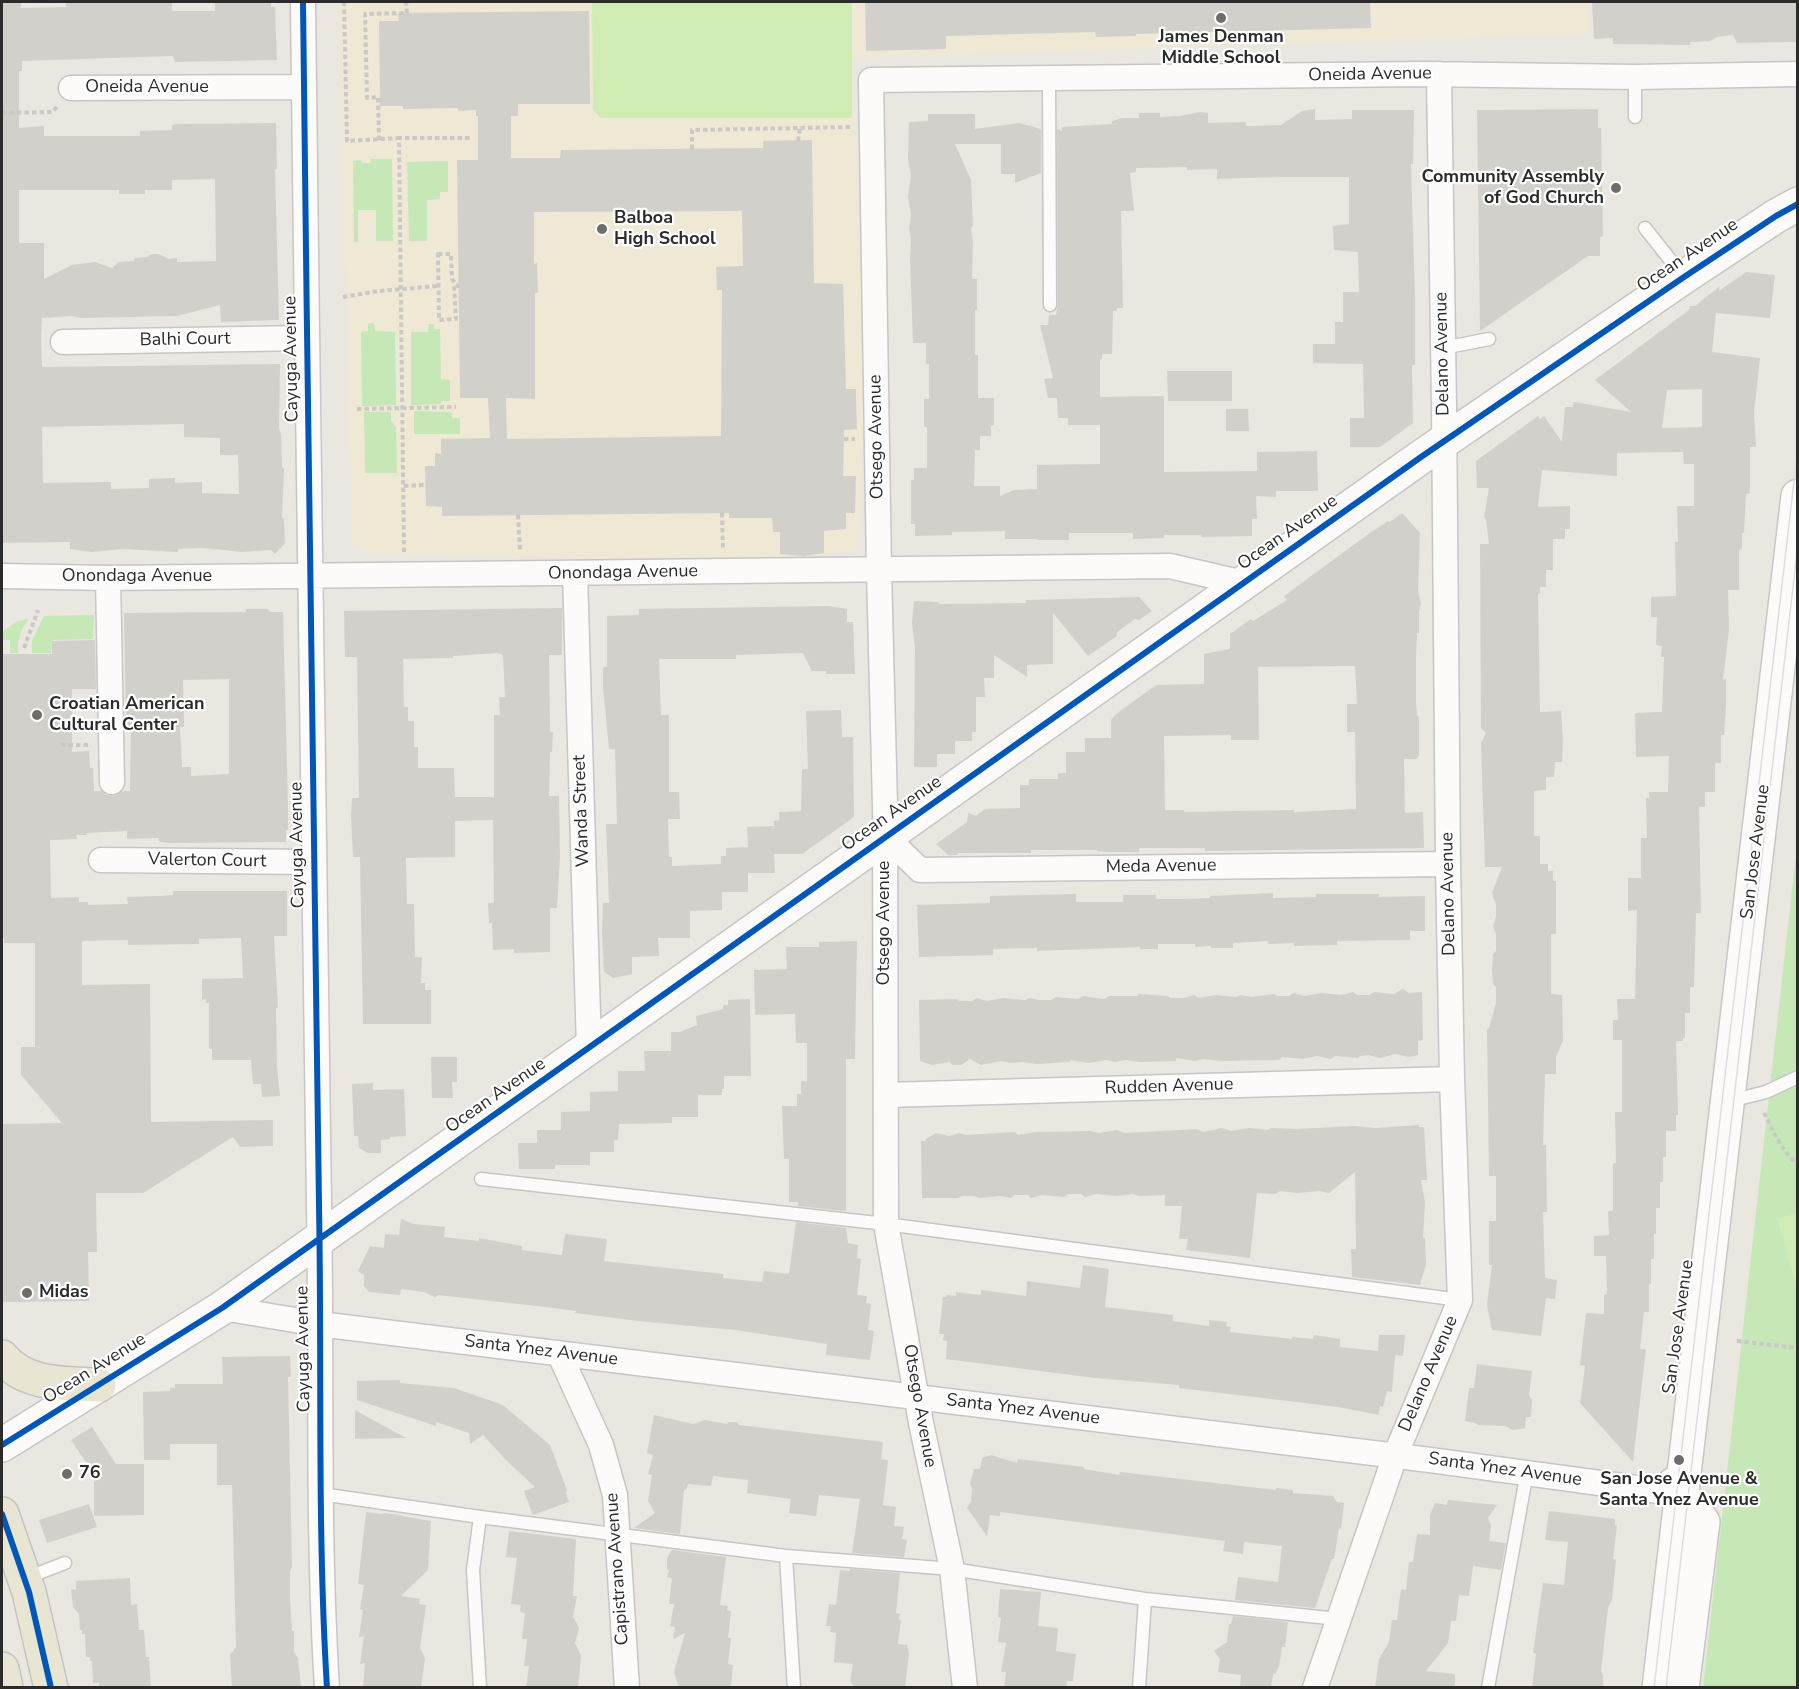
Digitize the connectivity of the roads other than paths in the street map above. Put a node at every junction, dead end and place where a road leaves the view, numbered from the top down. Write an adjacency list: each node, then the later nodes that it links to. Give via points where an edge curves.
1 (303, 2): 7 (street, Cayuga Avenue)
2 (1439, 74): 4 (street, Oneida Avenue); 5 (street, Oneida Avenue); 17 (street, Delano Avenue)
3 (1797, 74): 4 (street, Oneida Avenue)
4 (1635, 77): 9 (lane)
5 (1049, 78): 6 (street, Oneida Avenue); 13 (lane)
6 (871, 80): 21 (street, Otsego Avenue)
7 (304, 87): 8 (street, Oneida Avenue); 14 (street, Cayuga Avenue)
8 (71, 88)
9 (1635, 117)
10 (1797, 204): 12 (main road, Ocean Avenue)
11 (1645, 228): 12 (lane)
12 (1684, 277): 18 (main road, Ocean Avenue)
13 (1050, 305)
14 (307, 338): 16 (street, Balhi Court); 24 (street, Cayuga Avenue)
15 (1489, 339): 17 (lane)
16 (63, 342)
17 (1443, 348): 18 (street, Delano Avenue)
18 (1444, 442): 26 (main road, Ocean Avenue); 31 (street, Delano Avenue)
19 (1797, 496): 20 (main road, San Jose Avenue)
20 (1795, 542): 36 (main road, San Jose Avenue)
21 (879, 570): 22 (street, Onondaga Avenue); 26 (street, Onondaga Avenue, via 1170,566); 28 (street, Otsego Avenue)
22 (575, 573): 24 (street, Onondaga Avenue); 32 (street, Wanda Street)
23 (2, 576): 25 (street, Onondaga Avenue)
24 (309, 576): 25 (street, Onondaga Avenue); 30 (street, Cayuga Avenue)
25 (108, 578): 27 (street)
26 (1243, 583): 28 (main road, Ocean Avenue)
27 (112, 782)
28 (886, 837): 31 (street, Meda Avenue, via 920,870); 32 (main road, Ocean Avenue); 35 (street, Otsego Avenue)
29 (101, 860): 30 (street, Valerton Court)
30 (312, 862): 39 (street, Cayuga Avenue)
31 (1448, 864): 34 (street, Delano Avenue)
32 (589, 1049): 39 (main road, Ocean Avenue)
33 (1797, 1077): 36 (lane, via 1766,1092)
34 (1452, 1079): 35 (street, Rudden Avenue); 40 (street, Delano Avenue)
35 (886, 1095): 38 (street, Otsego Avenue)
36 (1726, 1101): 51 (main road, San Jose Avenue)
37 (481, 1179): 38 (lane)
38 (886, 1224): 40 (lane); 46 (street, Otsego Avenue)
39 (319, 1239): 41 (main road, Ocean Avenue); 42 (street, Cayuga Avenue)
40 (1460, 1300): 48 (street, Delano Avenue)
41 (222, 1308): 42 (street, Santa Ynez Avenue); 45 (main road, Ocean Avenue)
42 (319, 1324): 43 (street, Santa Ynez Avenue); 50 (street, Cayuga Avenue)
43 (559, 1353): 46 (street, Santa Ynez Avenue); 54 (street, Capistrano Avenue, via 602,1445 615,1495)
44 (2, 1357): 45 (main road, via 27,1377)
45 (99, 1385): 47 (main road, Ocean Avenue)
46 (917, 1396): 48 (street, Santa Ynez Avenue); 57 (street, Otsego Avenue)
47 (2, 1445)
48 (1395, 1456): 49 (street, Santa Ynez Avenue); 60 (street, Delano Avenue)
49 (1527, 1472): 51 (street, Santa Ynez Avenue); 71 (lane)
50 (321, 1494): 53 (lane); 64 (street, Cayuga Avenue)
51 (1681, 1494): 72 (main road, San Jose Avenue); 73 (main road, via 1703,1522)
52 (2, 1514): 58 (main road)
53 (480, 1517): 54 (lane); 65 (lane, via 473,1570)
54 (617, 1533): 55 (lane); 66 (street, Capistrano Avenue)
55 (786, 1556): 57 (lane); 67 (lane)
56 (65, 1563): 58 (lane)
57 (952, 1569): 59 (lane); 68 (street, Otsego Avenue)
58 (25, 1579): 63 (main road)
59 (1145, 1599): 60 (lane); 69 (lane)
60 (1338, 1619): 70 (street, Delano Avenue)
61 (2, 1668): 62 (main road)
62 (6, 1688)
63 (51, 1688)
64 (327, 1688)
65 (480, 1688)
66 (627, 1688)
67 (794, 1688)
68 (965, 1688)
69 (1139, 1688)
70 (1315, 1688)
71 (1488, 1688)
72 (1659, 1688)
73 (1682, 1688)

